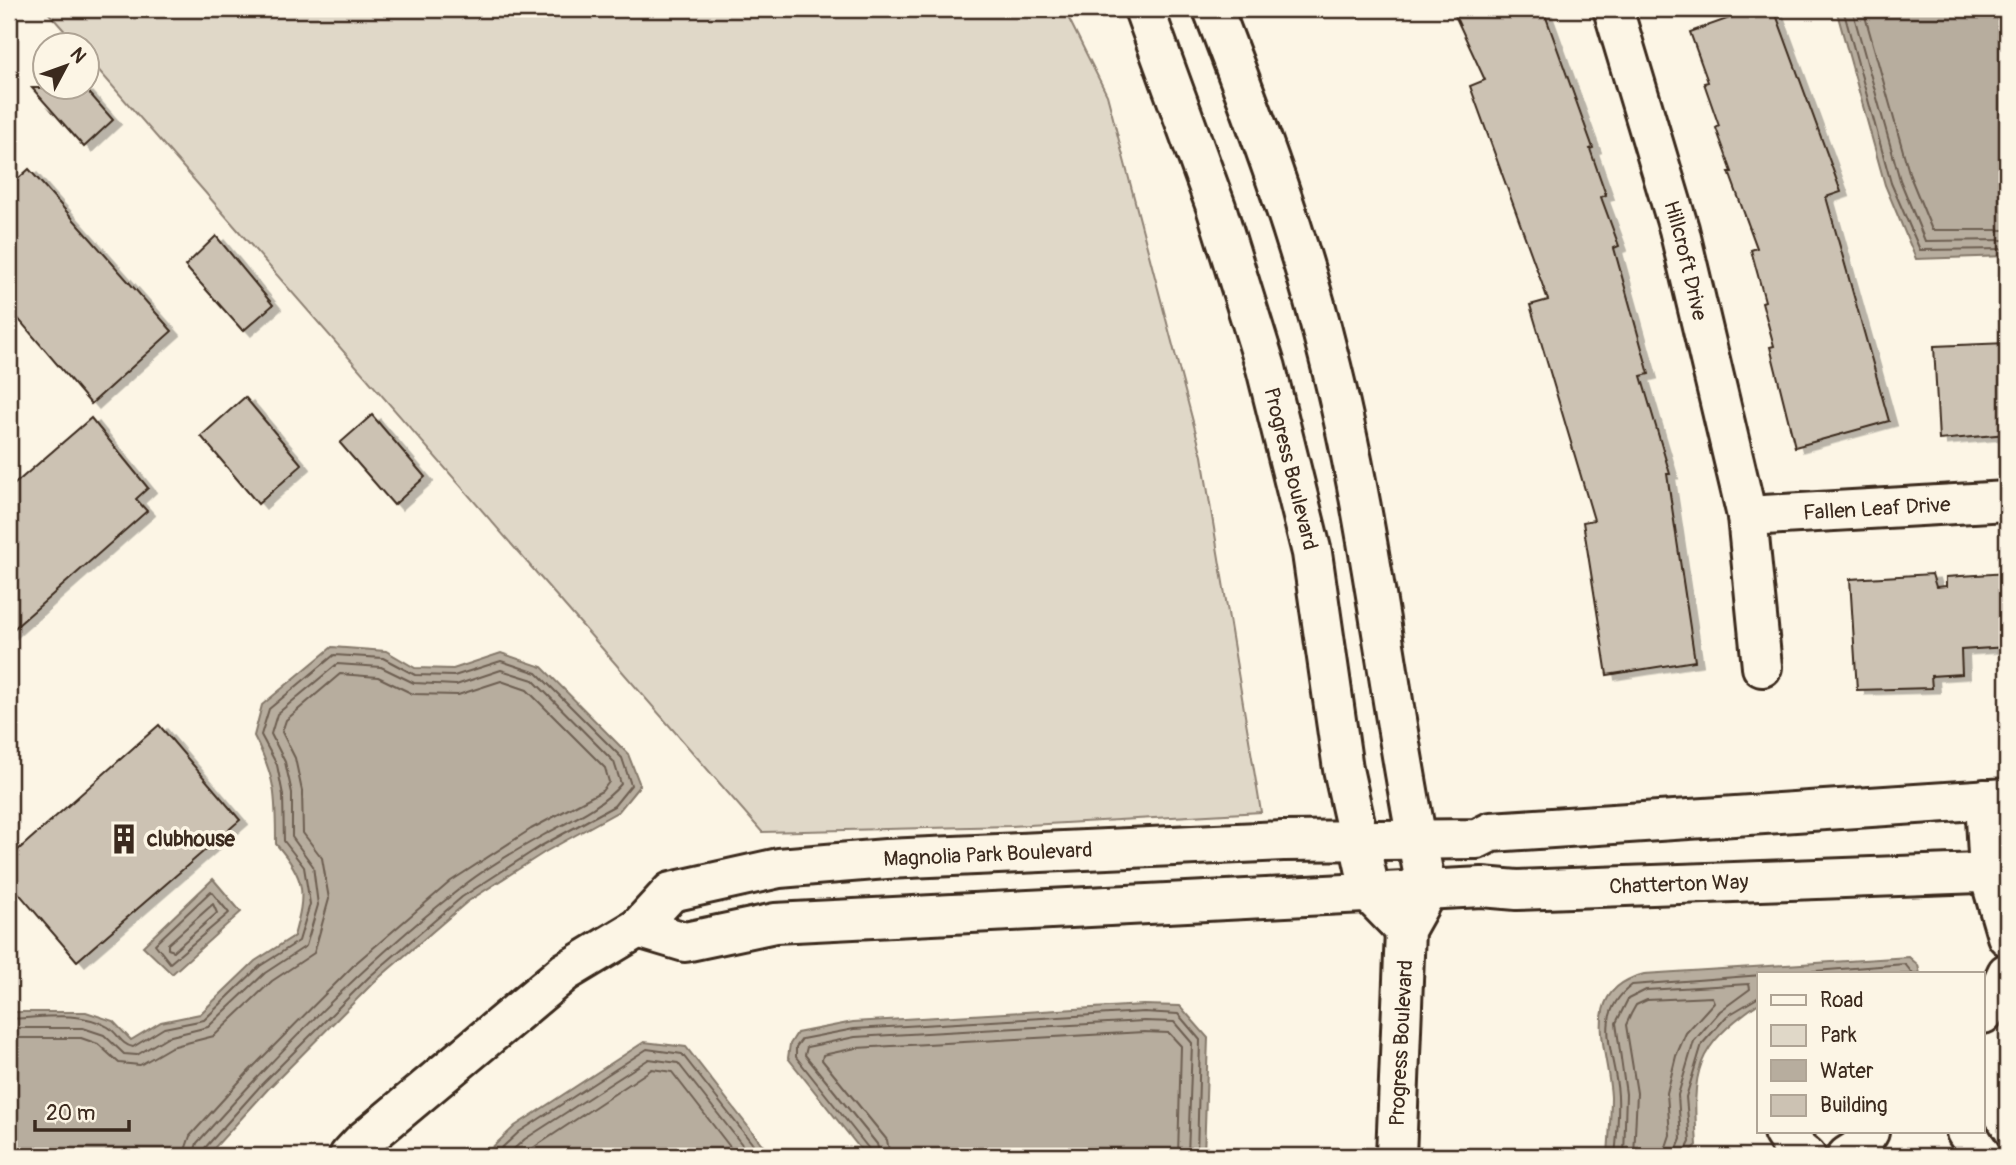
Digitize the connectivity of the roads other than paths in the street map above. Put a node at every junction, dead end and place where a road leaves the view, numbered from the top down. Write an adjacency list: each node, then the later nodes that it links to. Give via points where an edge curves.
1 (1144, 9): 8 (street, Progress Boulevard, via 1216,206 1266,368 1312,553 1343,769)
2 (1213, 9): 9 (street, via 1277,177 1327,350 1366,531)
3 (1613, 9): 5 (street, Hillcroft Drive, via 1679,229)
4 (2007, 501): 5 (street, Fallen Leaf Drive)
5 (1746, 516): 6 (street, Hillcroft Drive)
6 (1762, 667)
7 (1996, 799): 9 (street, Magnolia Park Boulevard); 10 (street)
8 (1359, 839): 9 (street, Magnolia Park Boulevard); 12 (street, Progress Boulevard); 13 (street, Magnolia Park Boulevard, via 900,858 779,868 671,891)
9 (1417, 840): 11 (street)
10 (1998, 873): 11 (street, Chatterton Way); 15 (street)
11 (1427, 891): 12 (street, Chatterton Way); 14 (street, Progress Boulevard)
12 (1371, 895): 13 (street, via 775,923 685,942); 14 (street, Progress Boulevard)
13 (638, 928): 21 (street, Magnolia Park Boulevard, via 565,972)
14 (1405, 930): 22 (street, Progress Boulevard)
15 (2007, 936)
16 (2007, 973): 17 (street)
17 (1984, 1013)
18 (1784, 1134): 23 (street)
19 (1869, 1134): 24 (street)
20 (1967, 1134): 25 (street)
21 (349, 1156)
22 (1396, 1156)
23 (1806, 1156)
24 (1847, 1156)
25 (1982, 1156)

